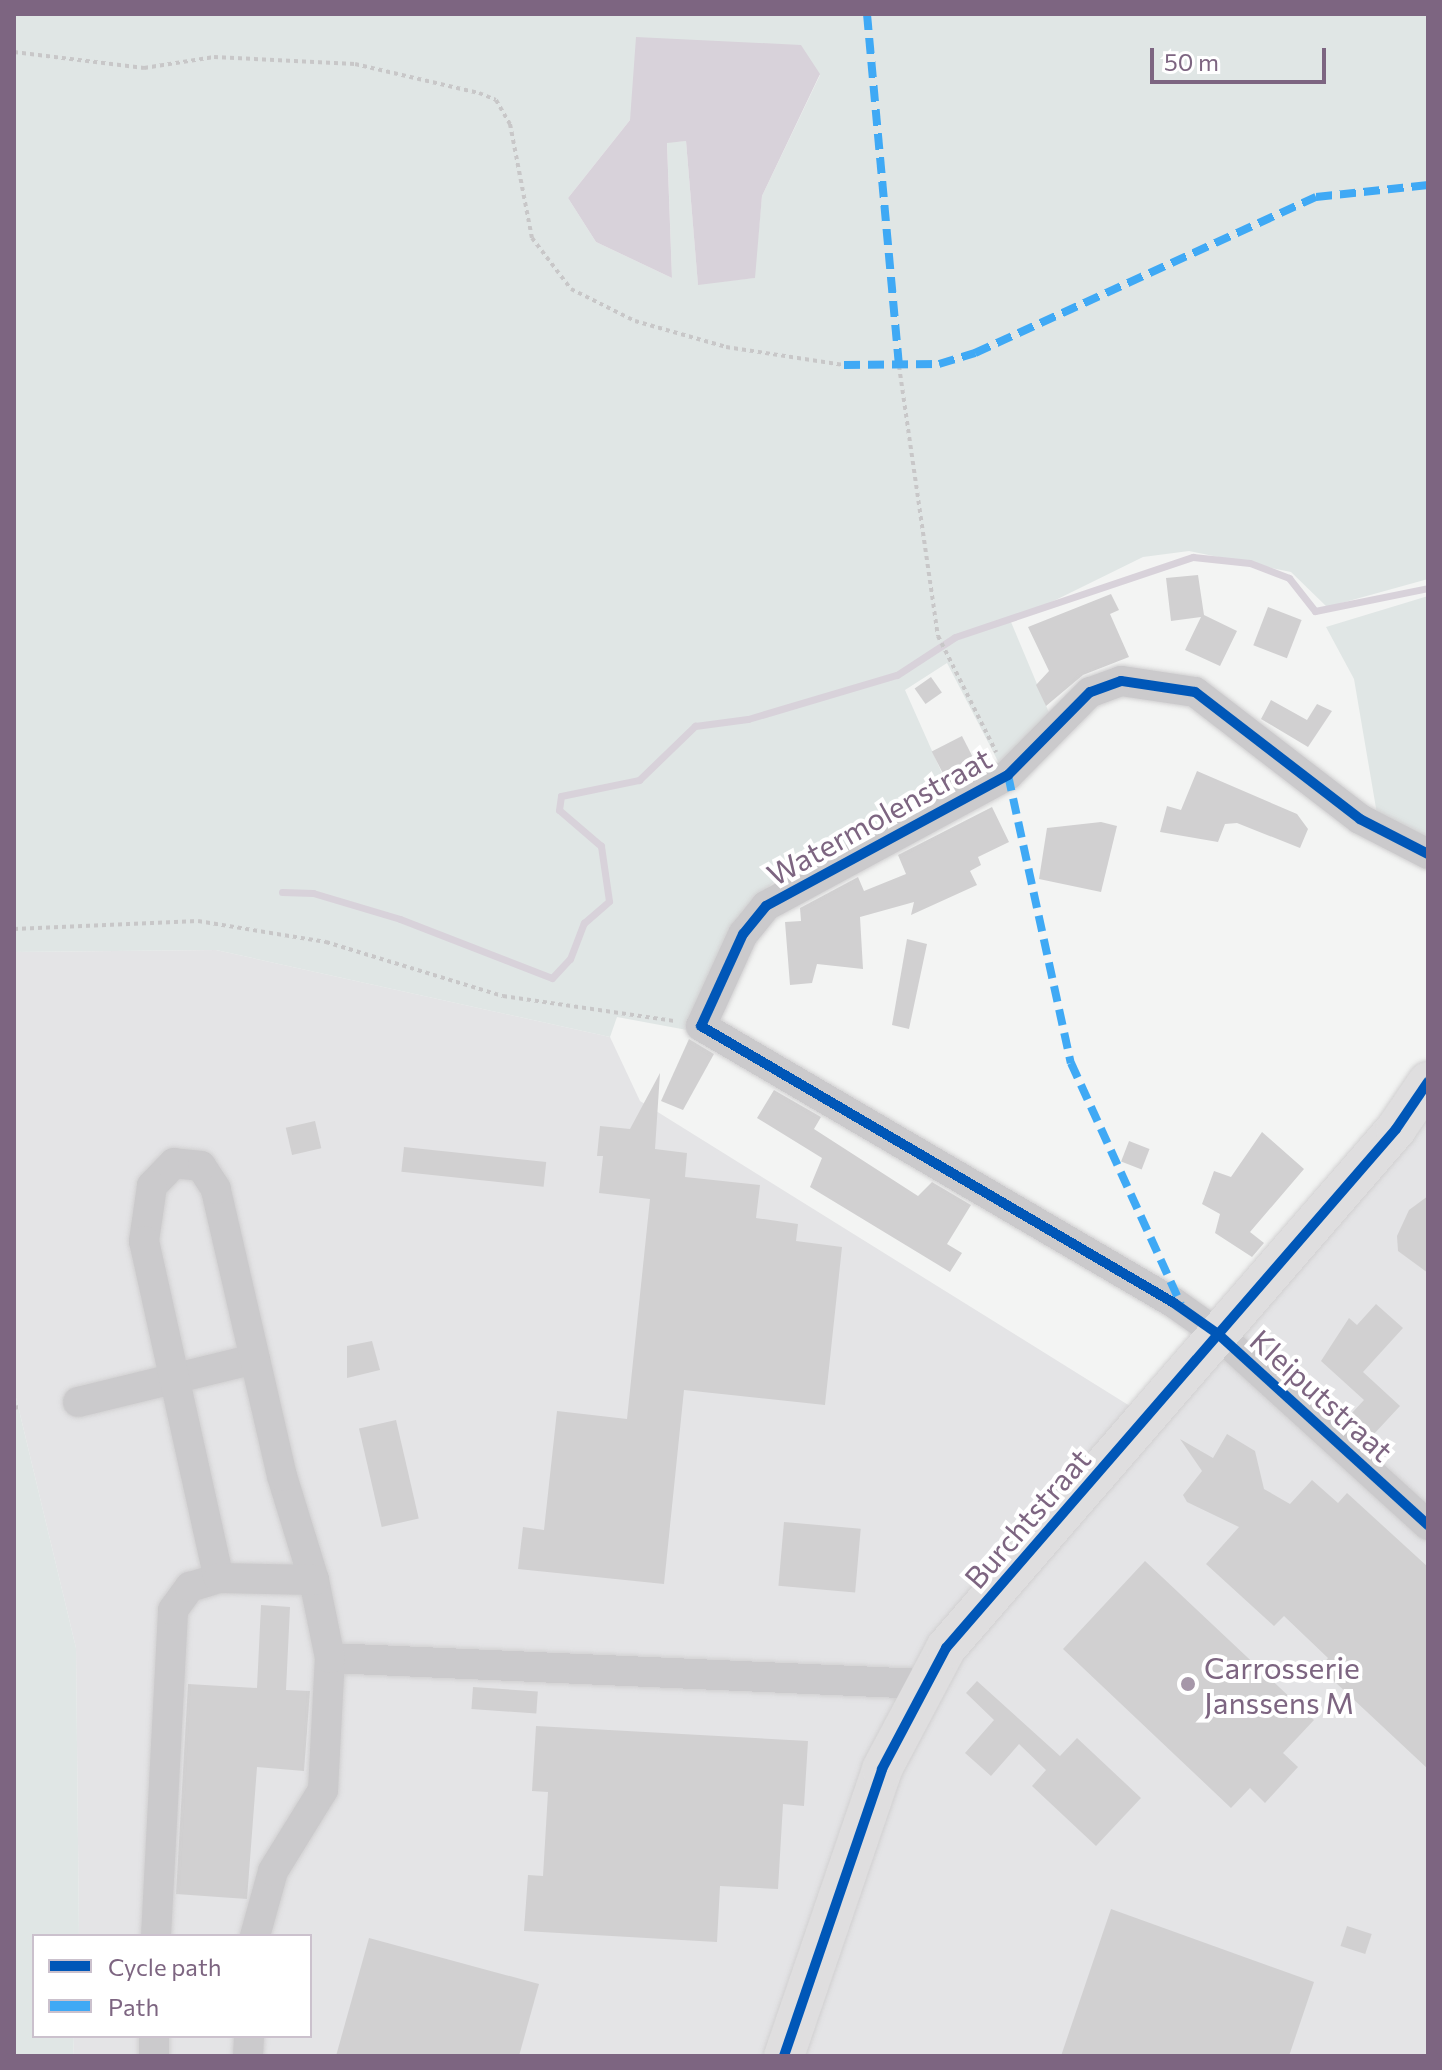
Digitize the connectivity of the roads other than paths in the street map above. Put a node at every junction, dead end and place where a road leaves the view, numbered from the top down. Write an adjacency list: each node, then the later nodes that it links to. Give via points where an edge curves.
1 (1428, 854): 3 (street, Watermolenstraat, via 1360,819 1195,692 1158,681 1121,681 1090,692 1008,775 766,906 743,934 701,1026 859,1112)
2 (1428, 1082): 3 (main road, Burchtstraat, via 1396,1129)
3 (1218, 1334): 7 (street, Kleiputstraat); 11 (main road, Burchtstraat)
4 (255, 1359): 5 (street); 5 (street, via 211,1175 186,1161 174,1163 152,1186 144,1223); 9 (street)
5 (175, 1378): 6 (street); 8 (street)
6 (78, 1402)
7 (1428, 1525)
8 (219, 1578): 9 (street); 12 (street, via 190,1587 173,1610)
9 (314, 1580): 10 (street)
10 (330, 1658): 11 (street); 13 (street, via 323,1790 273,1871)
11 (923, 1684): 14 (main road, Burchtstraat, via 882,1769)
12 (156, 1934)
13 (256, 1934)
14 (784, 2056)

